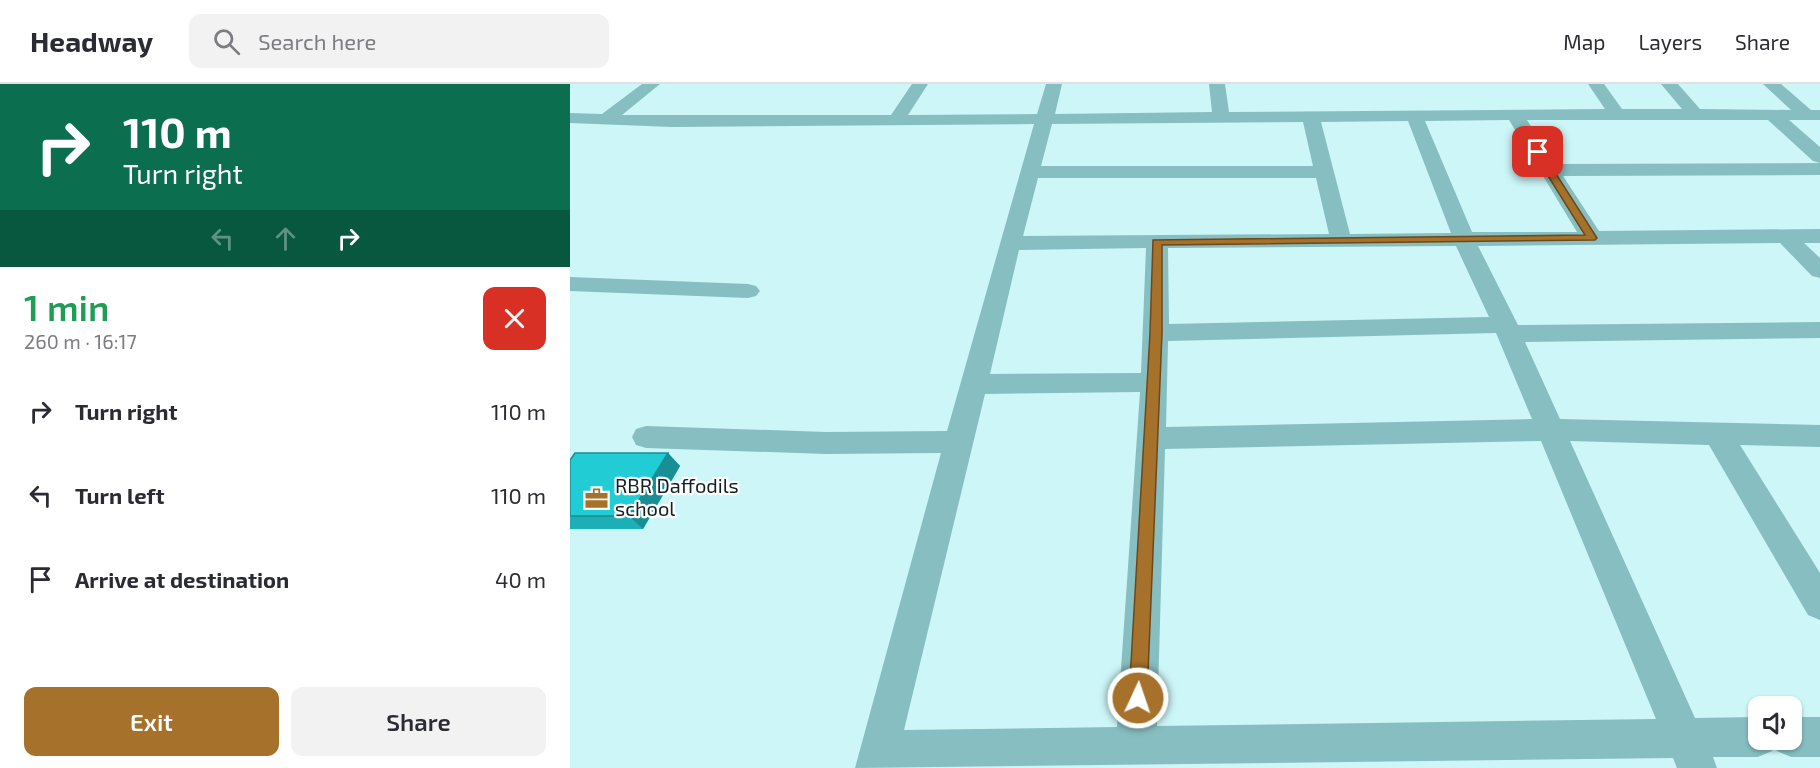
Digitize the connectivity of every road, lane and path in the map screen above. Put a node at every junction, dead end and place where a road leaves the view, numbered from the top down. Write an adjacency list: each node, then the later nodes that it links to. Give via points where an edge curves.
1 (652, 84): 17 (street)
2 (920, 84): 18 (street)
3 (1054, 84): 19 (street)
4 (1216, 84): 15 (street)
5 (1596, 84): 8 (street)
6 (1669, 84): 10 (street)
7 (1771, 84): 12 (street)
8 (1617, 114): 9 (street); 10 (street)
9 (1515, 115): 13 (street); 23 (street)
10 (1696, 115): 11 (street)
11 (1773, 115): 12 (street); 21 (street)
12 (1814, 115)
13 (1414, 116): 14 (street); 29 (street)
14 (1311, 117): 15 (street); 25 (street)
15 (1221, 118): 19 (street)
16 (578, 119): 17 (street); 20 (street)
17 (606, 119): 18 (street)
18 (897, 120): 19 (street)
19 (1044, 120): 24 (street)
20 (570, 134)
21 (1820, 157)
22 (1820, 169): 23 (street)
23 (1550, 170): 28 (street)
24 (1030, 172): 25 (street); 32 (street)
25 (1325, 172): 30 (street)
26 (1785, 236): 27 (street); 28 (street); 33 (street)
27 (1820, 236)
28 (1592, 238): 29 (street)
29 (1464, 239): 30 (street); 36 (street)
30 (1341, 240): 31 (street)
31 (1157, 242): 32 (street); 38 (street)
32 (1010, 243): 40 (street)
33 (1820, 271)
34 (570, 284): 35 (street)
35 (748, 291)
36 (1507, 330): 37 (street); 38 (street); 41 (street)
37 (1820, 330)
38 (1156, 333): 39 (street)
39 (1152, 382): 40 (street); 45 (street)
40 (975, 384): 46 (street)
41 (1550, 430): 42 (street); 45 (street); 52 (street)
42 (1718, 434): 43 (street); 47 (street)
43 (1820, 436)
44 (646, 437): 46 (street, via 826,443)
45 (1150, 438): 51 (street)
46 (958, 442): 53 (street)
47 (1820, 604)
48 (1820, 736): 49 (street)
49 (1802, 737)
50 (1748, 739): 52 (street)
51 (1136, 746): 52 (street); 53 (street)
52 (1691, 753)
53 (878, 759)

